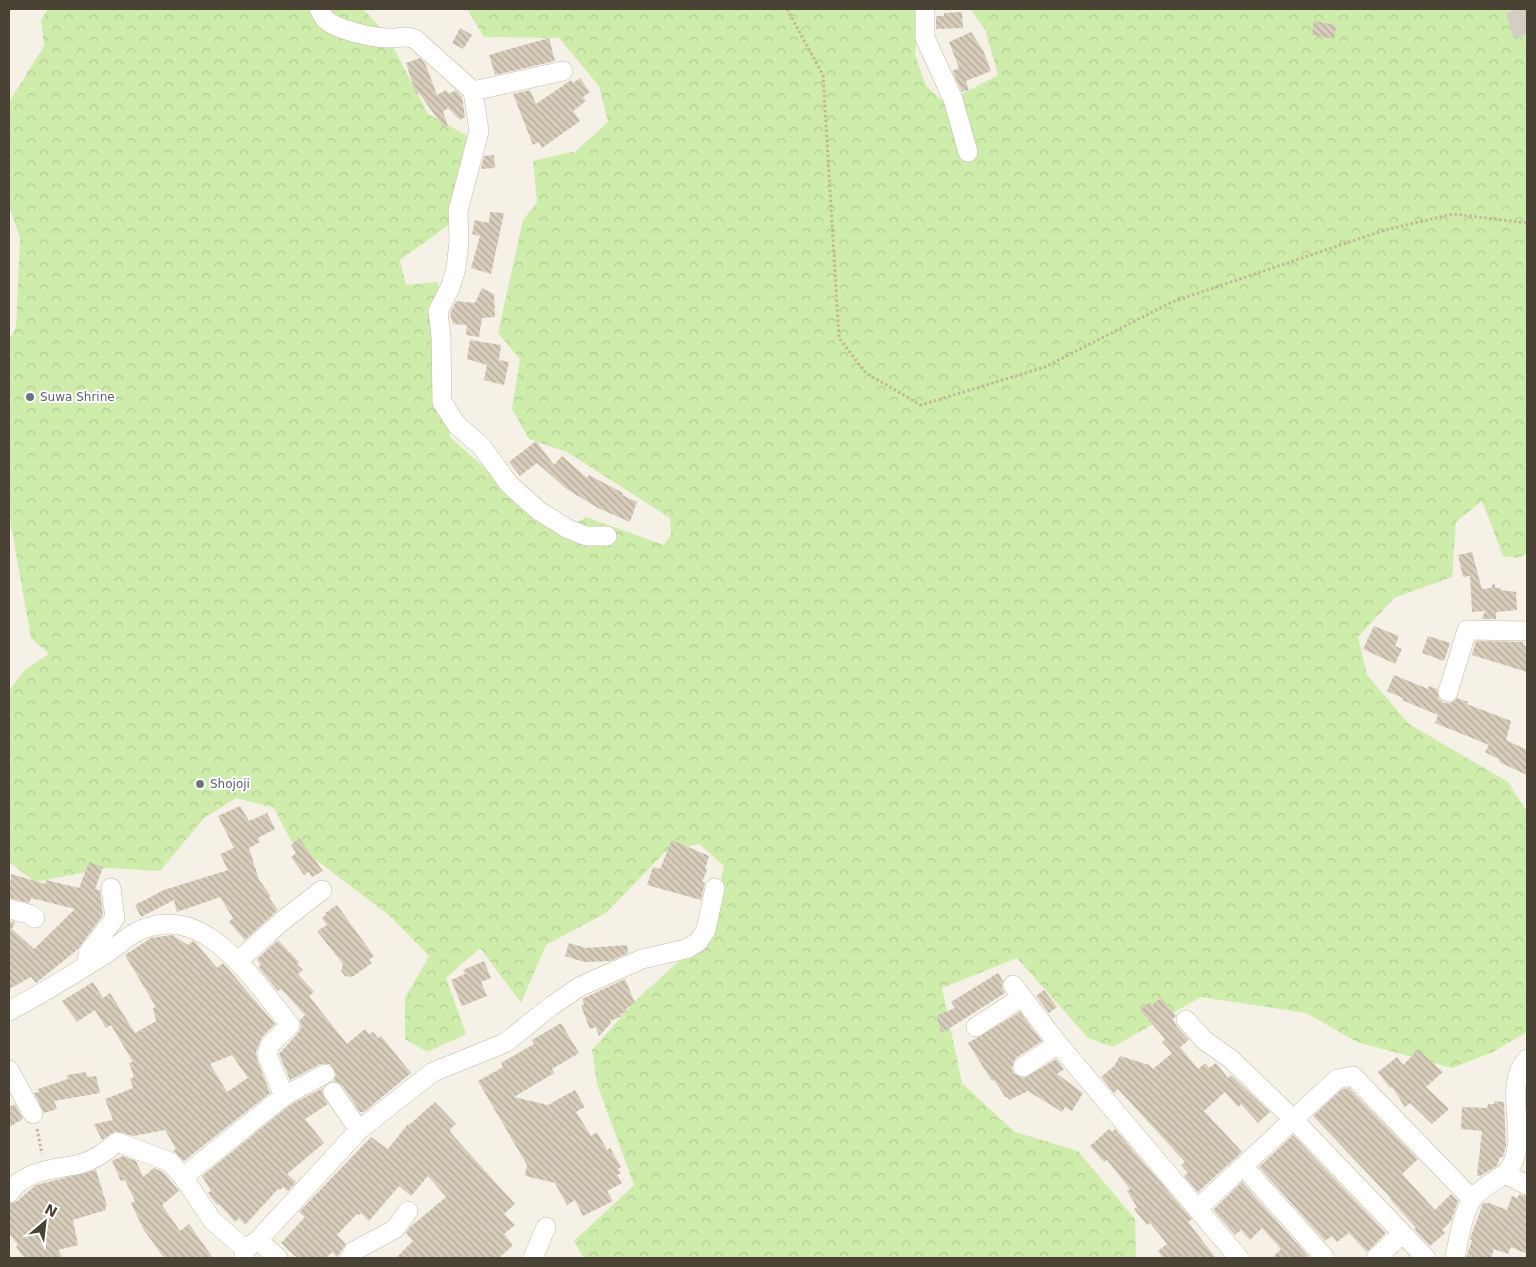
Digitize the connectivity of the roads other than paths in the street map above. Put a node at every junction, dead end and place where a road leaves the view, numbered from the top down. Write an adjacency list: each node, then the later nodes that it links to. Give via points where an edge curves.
1 (319, 9): 4 (street, via 326,19 341,27 373,36 393,38 404,35 415,39)
2 (925, 9): 5 (street, via 925,38 953,99)
3 (563, 71): 4 (street)
4 (473, 91): 6 (street, via 479,131 458,211 456,269 438,311 442,402 456,425 481,446 509,484 539,511 586,536)
5 (968, 152)
6 (607, 536)
7 (1527, 631): 8 (street, via 1467,630)
8 (1448, 692)
9 (111, 888): 15 (street, via 115,918 88,953)
10 (714, 888): 29 (street, via 708,923 698,942 686,949 642,959 579,988 505,1043 433,1072)
11 (322, 890): 14 (street, via 280,922)
12 (9, 909): 13 (street)
13 (35, 918)
14 (237, 962): 15 (street, via 211,938 190,928 168,924 148,927 129,936); 26 (street, via 290,1025 270,1045 267,1055)
15 (87, 963): 16 (street); 18 (street, via 87,975)
16 (9, 1011)
17 (1186, 1020): 28 (street, via 1205,1041 1231,1058)
18 (9, 1023)
19 (976, 1027): 20 (street, via 1018,991)
20 (1058, 1044): 22 (street); 36 (street)
21 (1527, 1059): 31 (street, via 1516,1081 1515,1157)
22 (1023, 1068)
23 (9, 1070): 27 (street)
24 (325, 1074): 26 (street)
25 (333, 1092): 29 (street)
26 (284, 1096): 32 (street)
27 (33, 1114)
28 (1293, 1119): 30 (street); 35 (street, via 1337,1079 1353,1076); 39 (street)
29 (359, 1130): 40 (street)
30 (1244, 1166): 36 (street); 45 (street)
31 (1504, 1174): 33 (street); 35 (street)
32 (183, 1177): 34 (street, via 170,1162 117,1142 101,1156 81,1164 45,1168 23,1180); 40 (street, via 212,1220)
33 (1527, 1185)
34 (9, 1194)
35 (1472, 1198): 48 (street)
36 (1197, 1209): 44 (street)
37 (408, 1211): 42 (street, via 395,1229 354,1250)
38 (546, 1227): 43 (street)
39 (1402, 1234): 46 (street); 47 (street)
40 (249, 1249): 41 (street)
41 (278, 1258)
42 (350, 1258)
43 (533, 1258)
44 (1239, 1258)
45 (1324, 1258)
46 (1376, 1258)
47 (1426, 1258)
48 (1455, 1258)

